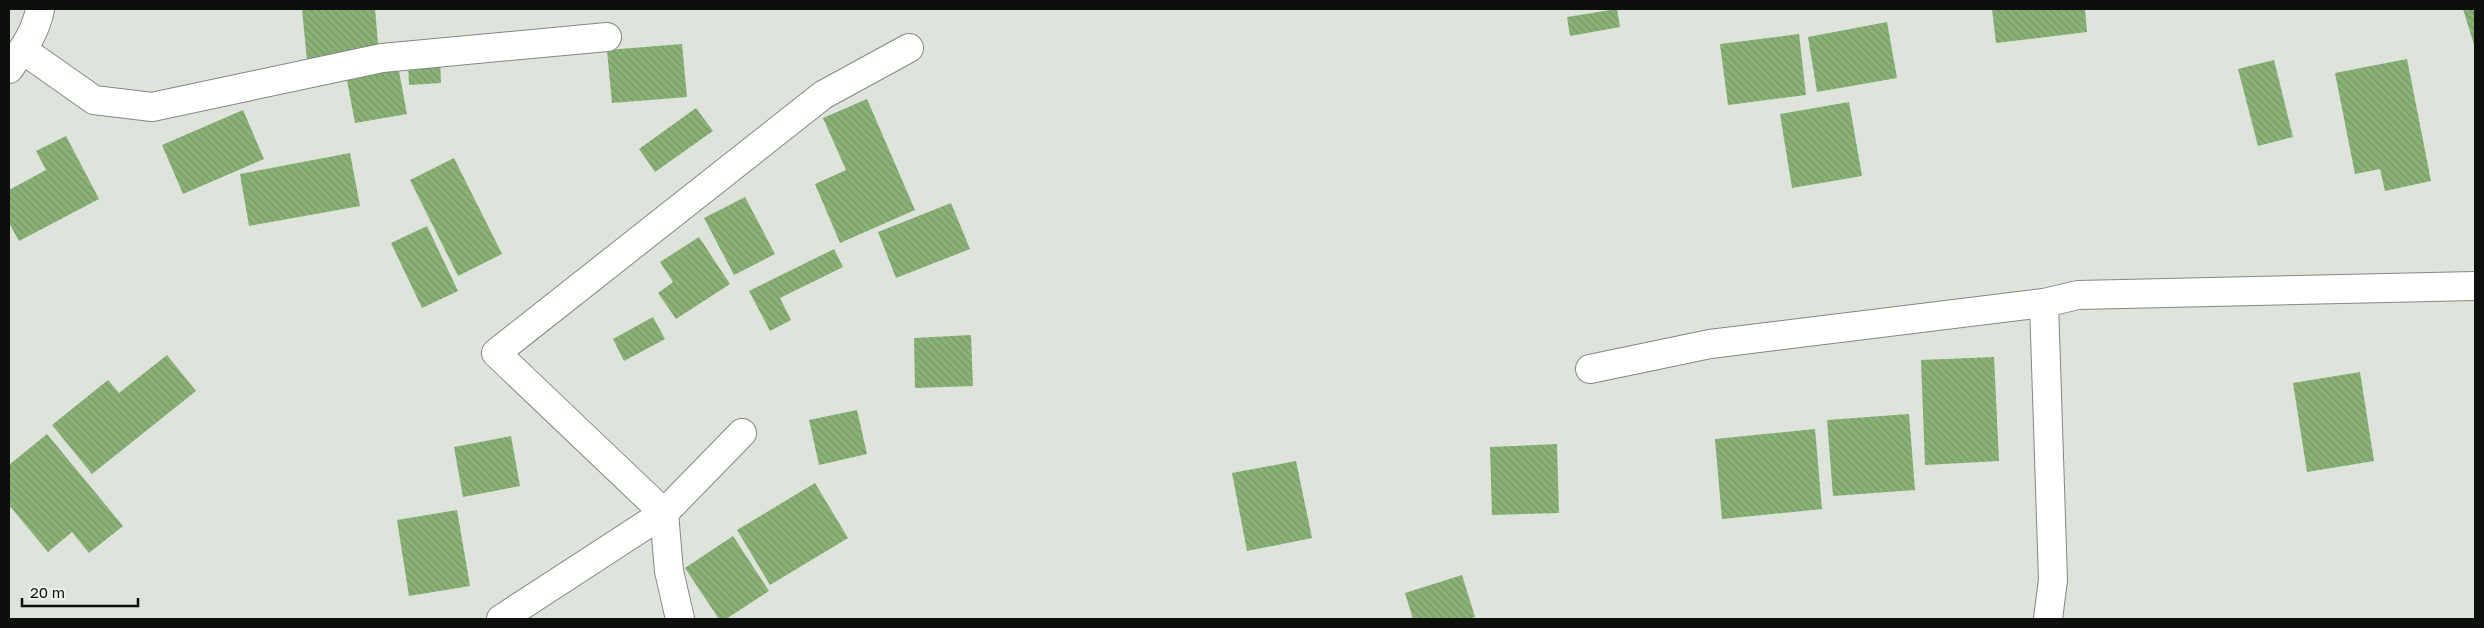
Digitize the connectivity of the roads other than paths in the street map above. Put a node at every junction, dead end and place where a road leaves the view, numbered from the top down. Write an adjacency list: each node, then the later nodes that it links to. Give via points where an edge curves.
1 (40, 9): 4 (street, via 38,22)
2 (607, 37): 4 (street, via 382,58 152,107 94,100)
3 (910, 48): 9 (street, via 823,95 496,353)
4 (16, 60)
5 (2475, 286): 6 (street, via 2078,295)
6 (2044, 304): 7 (street, via 1710,344); 12 (street, via 2053,580)
7 (1590, 370)
8 (742, 433): 9 (street)
9 (664, 513): 10 (street); 11 (street, via 669,571)
10 (501, 619)
11 (680, 619)
12 (2048, 619)

